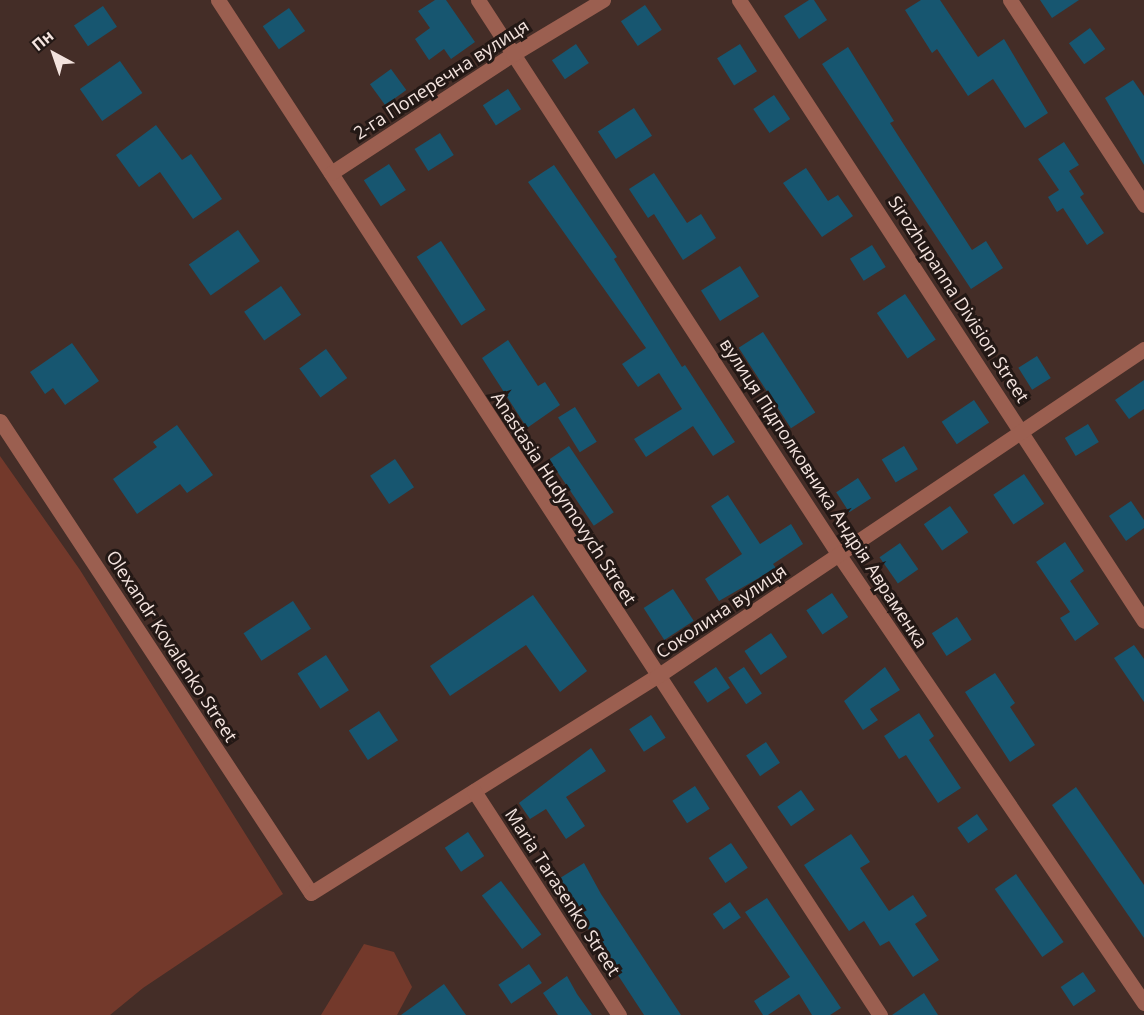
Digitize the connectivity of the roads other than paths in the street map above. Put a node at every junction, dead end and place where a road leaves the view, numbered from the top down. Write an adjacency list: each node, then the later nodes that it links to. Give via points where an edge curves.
1 (218, 0): 7 (street, Anastasia Hudymovych Street)
2 (478, 0): 6 (street, вулиця Підполковника Андрія Авраменка)
3 (603, 0): 6 (street, 2-га Поперечна вулиця)
4 (739, 0): 11 (street, Sirozhupanna Division Street)
5 (1010, 0): 8 (street)
6 (513, 54): 7 (street, 2-га Поперечна вулиця); 12 (street, вулиця Підполковника Андрія Авраменка)
7 (331, 173): 14 (street, Anastasia Hudymovych Street)
8 (1144, 205)
9 (1144, 349): 11 (street, Соколина вулиця)
10 (0, 421): 16 (street, Olexandr Kovalenko Street)
11 (1023, 432): 12 (street, Соколина вулиця); 13 (street, Sirozhupanna Division Street)
12 (839, 555): 14 (street, Соколина вулиця); 17 (street, вулиця Підполковника Андрія Авраменка)
13 (1144, 621)
14 (656, 677): 15 (street, Соколина вулиця); 19 (street, Anastasia Hudymovych Street)
15 (474, 790): 16 (street, Соколина вулиця); 18 (street, Maria Tarasenko Street)
16 (311, 892)
17 (1144, 1003)
18 (619, 1015)
19 (880, 1015)

